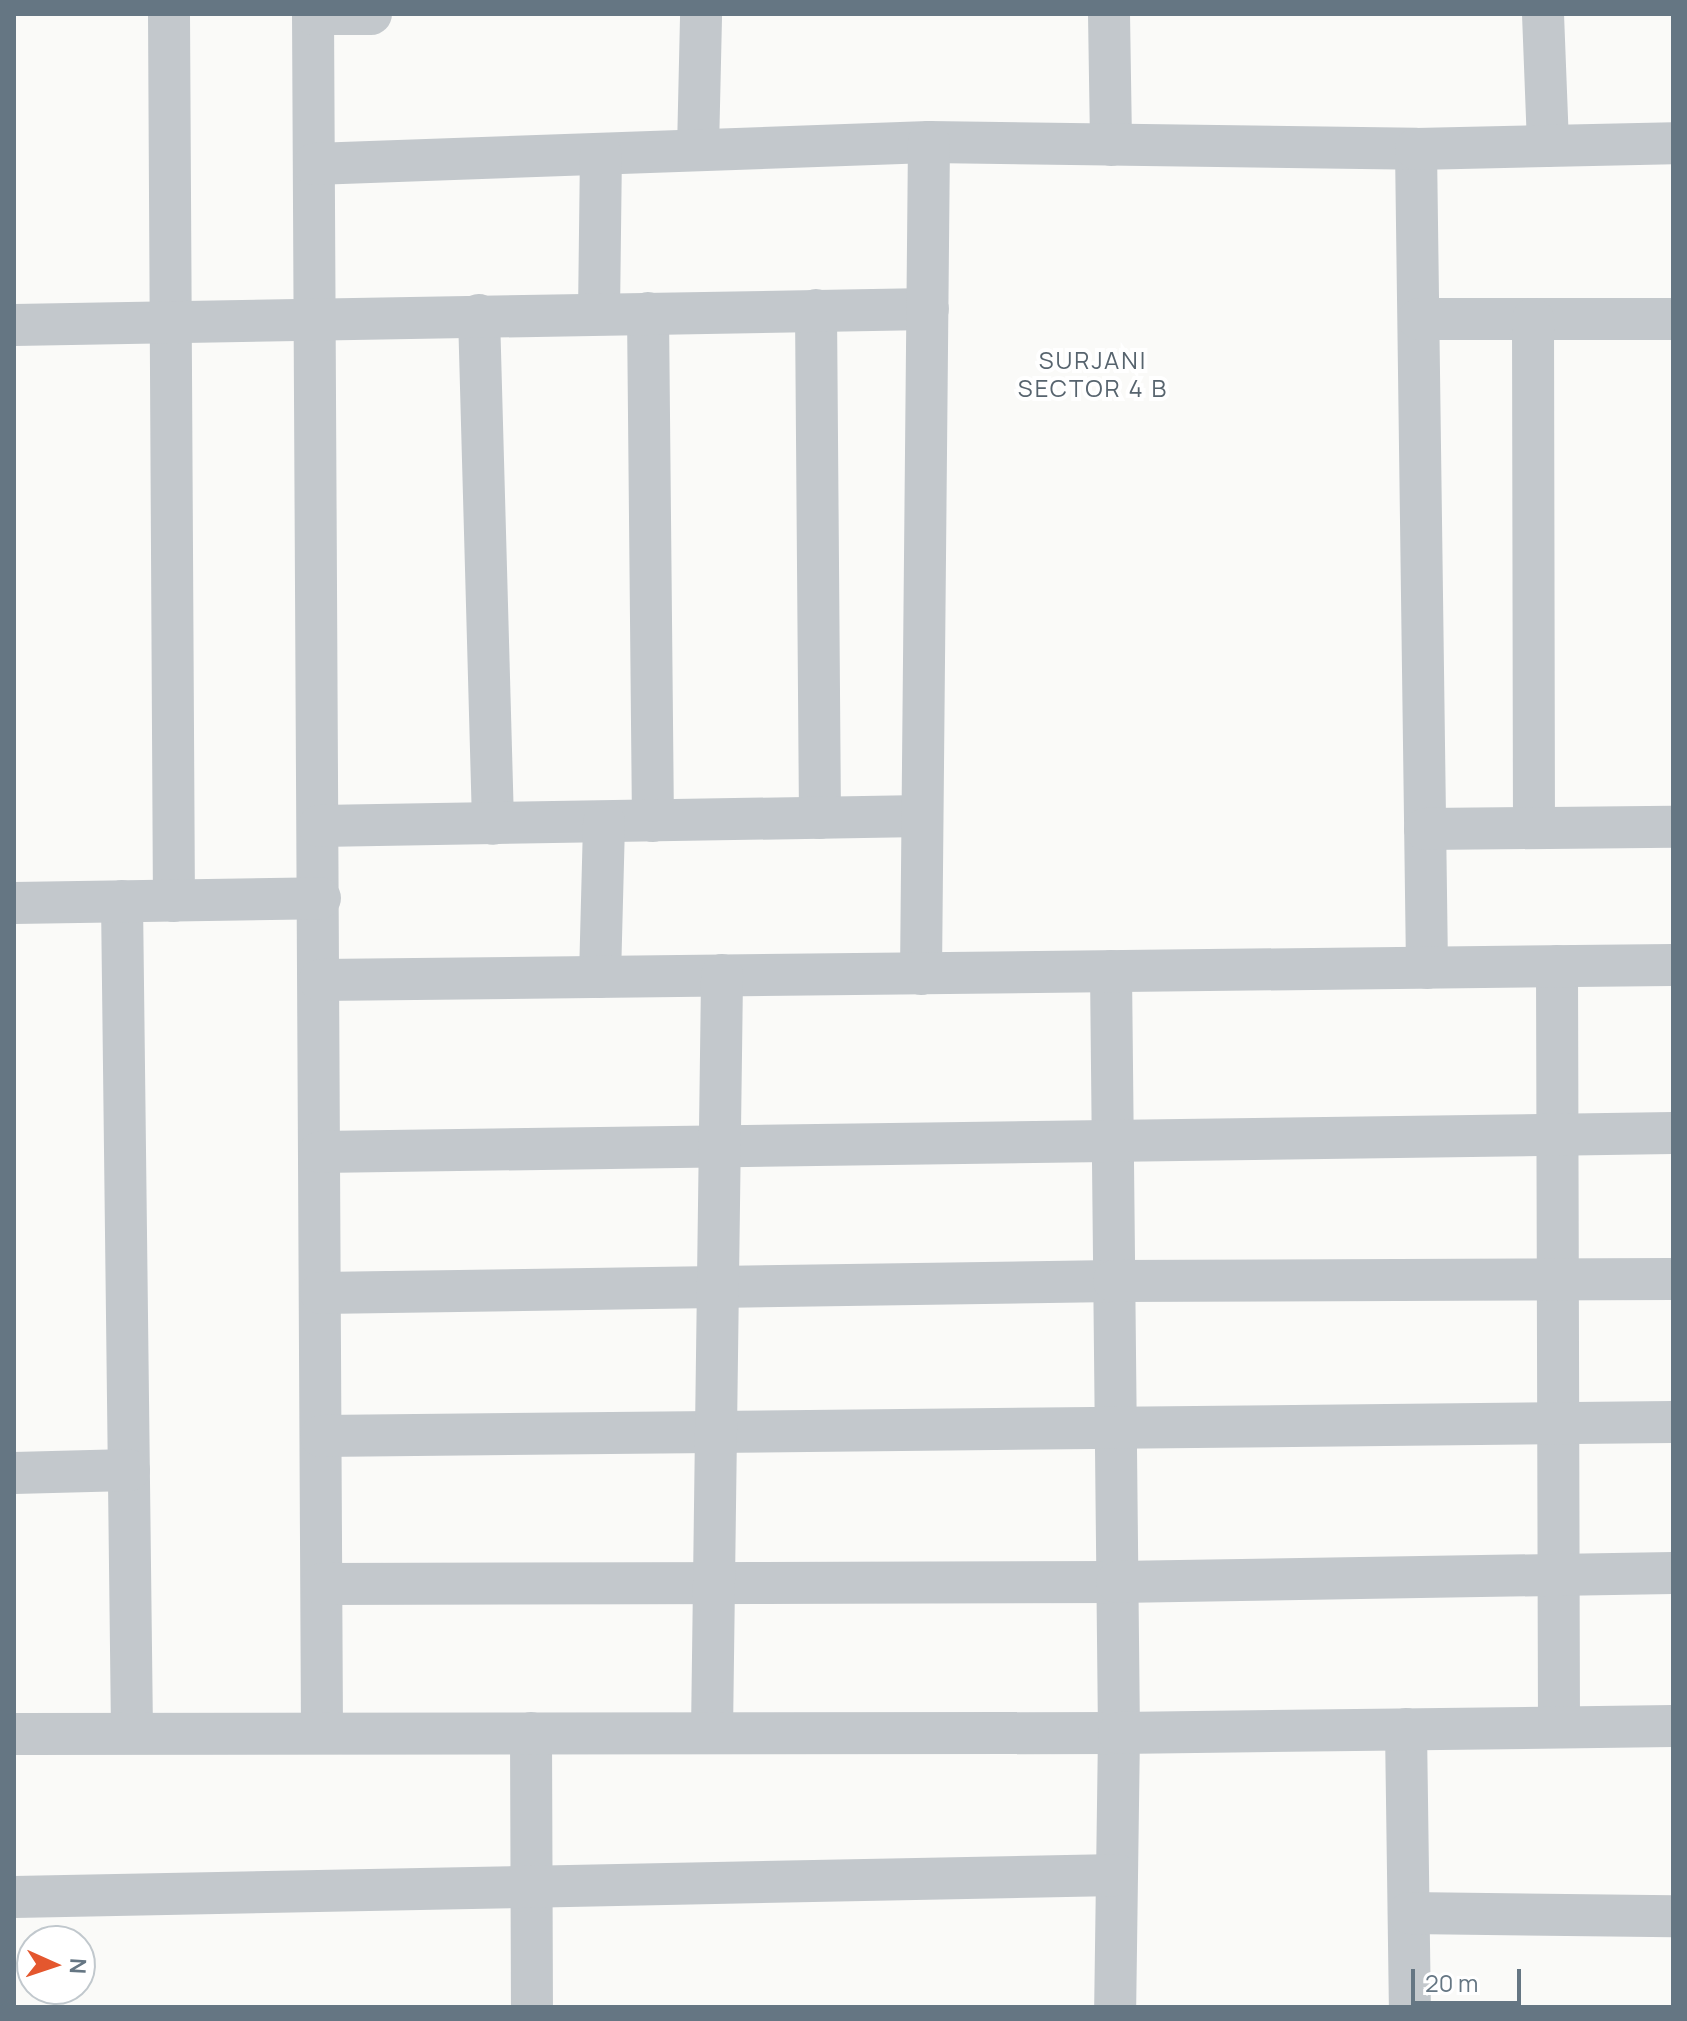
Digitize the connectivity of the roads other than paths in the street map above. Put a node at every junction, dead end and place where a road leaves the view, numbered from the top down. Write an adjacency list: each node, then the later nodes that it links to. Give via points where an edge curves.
1 (169, 14): 24 (street)
2 (313, 14): 3 (street); 14 (street)
3 (371, 14)
4 (701, 14): 12 (street)
5 (1109, 14): 9 (street)
6 (1543, 14): 10 (street)
7 (929, 142): 9 (street); 12 (street); 15 (street)
8 (1673, 143): 10 (street)
9 (1111, 145): 11 (street)
10 (1548, 146): 11 (street)
11 (1416, 149): 21 (street)
12 (698, 150): 13 (street)
13 (601, 154): 14 (street); 18 (street)
14 (314, 164): 20 (street)
15 (928, 309): 16 (street); 26 (street)
16 (816, 310): 17 (street); 27 (street)
17 (648, 313): 18 (street); 28 (street)
18 (599, 314): 19 (street)
19 (479, 315): 20 (street); 30 (street)
20 (315, 318): 24 (street); 31 (street)
21 (1419, 319): 22 (street); 34 (street)
22 (1533, 319): 23 (street); 33 (street)
23 (1673, 319)
24 (170, 321): 25 (street); 37 (street)
25 (14, 325)
26 (922, 816): 27 (street); 43 (street)
27 (820, 818): 28 (street)
28 (653, 821): 29 (street)
29 (604, 822): 30 (street); 45 (street)
30 (493, 824): 31 (street)
31 (319, 826): 35 (street)
32 (1673, 827): 33 (street)
33 (1534, 828): 34 (street)
34 (1425, 829): 41 (street)
35 (320, 898): 37 (street); 46 (street)
36 (122, 901): 37 (street); 38 (street); 62 (street)
37 (174, 901)
38 (14, 903)
39 (1673, 965): 40 (street)
40 (1557, 966): 41 (street); 48 (street)
41 (1427, 968): 42 (street)
42 (1111, 971): 43 (street); 49 (street)
43 (921, 974): 44 (street)
44 (722, 975): 45 (street); 50 (street)
45 (600, 977): 46 (street)
46 (320, 980): 51 (street)
47 (1673, 1133): 48 (street)
48 (1557, 1134): 49 (street); 53 (street)
49 (1112, 1141): 50 (street); 54 (street)
50 (720, 1147): 51 (street); 55 (street)
51 (320, 1152): 56 (street)
52 (1673, 1279): 53 (street)
53 (1556, 1280): 54 (street); 58 (street)
54 (1114, 1281): 55 (street); 59 (street)
55 (718, 1287): 56 (street); 60 (street)
56 (321, 1293): 61 (street)
57 (1673, 1422): 58 (street)
58 (1559, 1423): 59 (street); 65 (street)
59 (1116, 1426): 60 (street); 66 (street)
60 (716, 1431): 61 (street); 67 (street)
61 (321, 1436): 68 (street)
62 (129, 1470): 63 (street); 72 (street)
63 (14, 1473)
64 (1673, 1573): 65 (street)
65 (1557, 1575): 66 (street); 70 (street)
66 (1117, 1582): 67 (street); 76 (street)
67 (714, 1583): 68 (street); 75 (street)
68 (322, 1584): 73 (street)
69 (1673, 1726): 70 (street)
70 (1559, 1727): 71 (street)
71 (1406, 1729): 76 (street); 81 (street)
72 (132, 1733): 73 (street); 77 (street)
73 (322, 1733): 74 (street)
74 (531, 1733): 75 (street); 79 (street)
75 (712, 1733): 76 (street)
76 (1119, 1733): 78 (street)
77 (14, 1734)
78 (1117, 1875): 79 (street); 84 (street)
79 (531, 1887): 80 (street); 83 (street)
80 (14, 1897)
81 (1409, 1913): 82 (street); 85 (street)
82 (1673, 1916)
83 (532, 2007)
84 (1115, 2007)
85 (1410, 2007)

